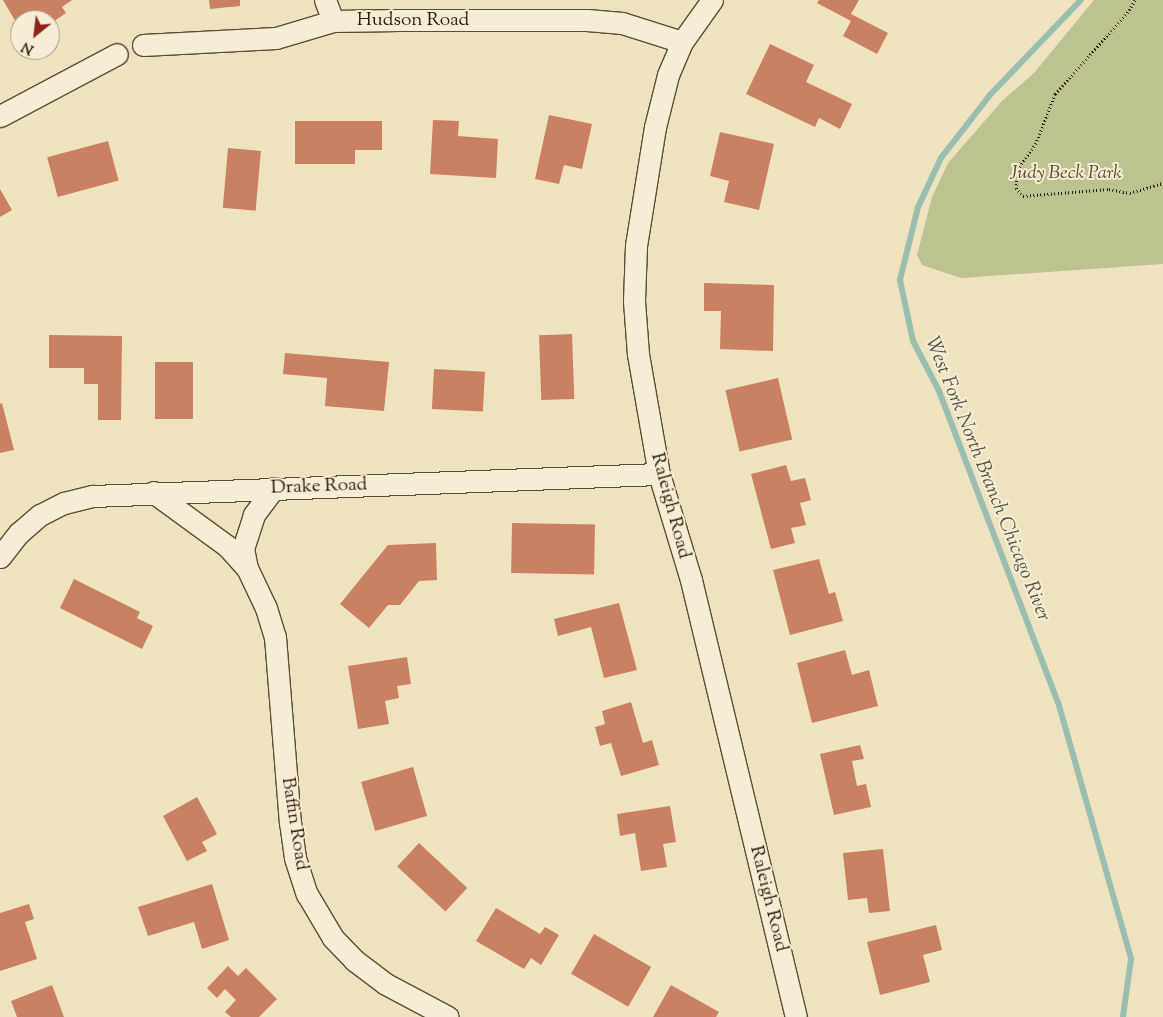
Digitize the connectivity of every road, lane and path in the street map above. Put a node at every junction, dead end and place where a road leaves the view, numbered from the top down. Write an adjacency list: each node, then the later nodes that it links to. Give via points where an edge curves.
1 (325, 0): 4 (street)
2 (712, 0): 5 (street, Raleigh Road)
3 (1135, 0): 9 (path, via 1056,94 1036,143 1017,170 1016,188 1023,196 1109,189 1130,193)
4 (333, 21): 5 (street, Hudson Road, via 588,20 622,23); 6 (street, Hudson Road, via 276,38)
5 (682, 42): 10 (street, Raleigh Road, via 668,75 655,127 636,246 634,301 638,354)
6 (143, 45)
7 (117, 54): 8 (street)
8 (0, 116)
9 (1163, 183)
10 (659, 474): 11 (street, Drake Road); 16 (street, Raleigh Road, via 691,580)
11 (274, 488): 12 (street, Drake Road); 14 (street, Baffin Road, via 254,514 244,539)
12 (153, 492): 13 (street, Drake Road, via 93,496 64,503 40,515 19,533); 14 (street, Baffin Road, via 226,546)
13 (0, 557)
14 (247, 568): 15 (street, Baffin Road, via 266,608 275,637 290,822 295,858 307,894 333,938 354,960 384,983)
15 (448, 1017)
16 (796, 1017)

